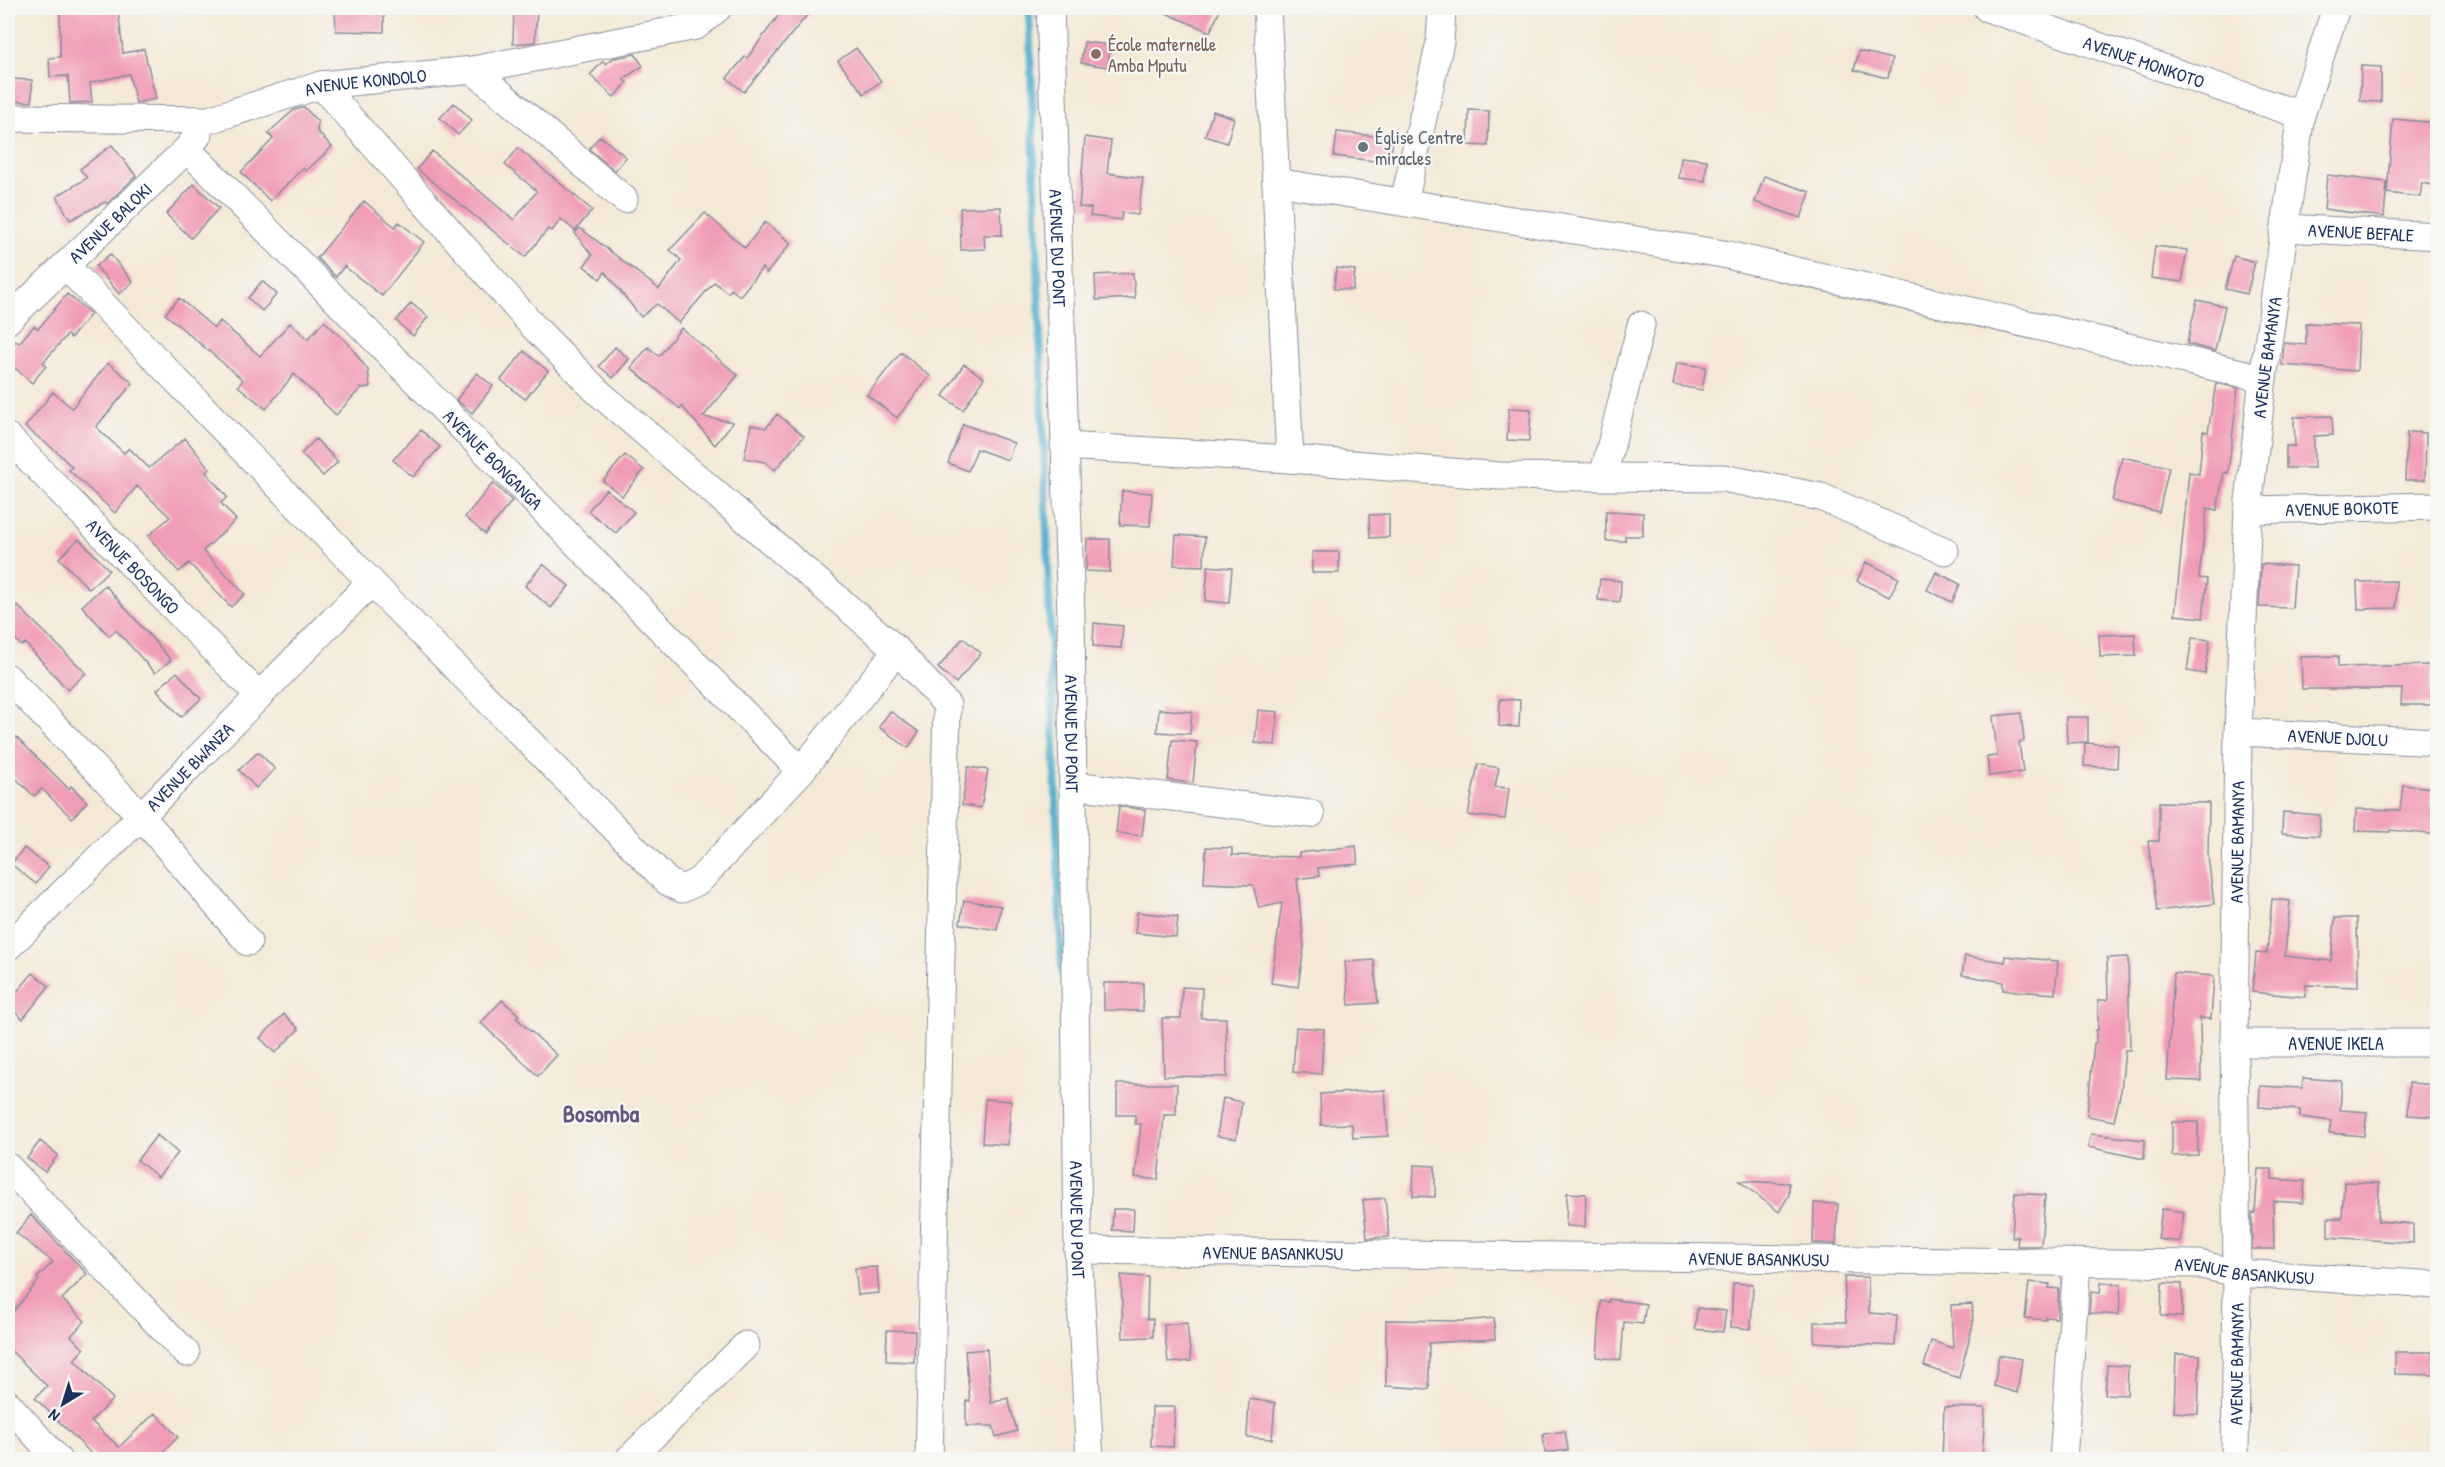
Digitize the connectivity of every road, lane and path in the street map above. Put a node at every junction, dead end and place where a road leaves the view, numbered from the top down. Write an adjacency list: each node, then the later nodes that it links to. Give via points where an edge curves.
1 (718, 8): 7 (street, AVENUE KONDOLO, via 696,26)
2 (1050, 8): 23 (street, AVENUE DU PONT)
3 (1267, 8): 13 (street)
4 (1442, 8): 15 (street, via 1440,42)
5 (1987, 8): 9 (street, AVENUE MONKOTO)
6 (2336, 8): 9 (street, AVENUE BAMANYA)
7 (473, 70): 8 (street, AVENUE KONDOLO); 14 (street)
8 (321, 85): 11 (street, AVENUE KONDOLO); 30 (street, via 533,326 598,393)
9 (2301, 115): 16 (street, AVENUE BAMANYA)
10 (8, 118): 11 (street, AVENUE KONDOLO)
11 (208, 120): 12 (street, AVENUE BALOKI)
12 (187, 149): 18 (street, AVENUE BALOKI); 35 (street, AVENUE BONGANGA)
13 (1276, 182): 15 (street); 24 (street)
14 (624, 199)
15 (1404, 202): 21 (street, via 1722,254)
16 (2285, 228): 17 (street, AVENUE BEFALE); 21 (street, AVENUE BAMANYA)
17 (2438, 236)
18 (65, 265): 19 (street, AVENUE BALOKI); 29 (street)
19 (8, 320)
20 (1641, 325): 25 (street)
21 (2263, 378): 27 (street, AVENUE BAMANYA)
22 (8, 436): 32 (street, AVENUE BOSONGO)
23 (1064, 446): 24 (street); 36 (street, AVENUE DU PONT)
24 (1290, 459): 25 (street, via 1500,476)
25 (1603, 477): 28 (street, via 1723,478 1821,497)
26 (2438, 506): 27 (street, AVENUE BOKOTE)
27 (2248, 510): 33 (street, AVENUE BAMANYA)
28 (1946, 551)
29 (371, 582): 32 (street, AVENUE BWANZA); 35 (street, via 668,882 682,889 699,881)
30 (897, 650): 35 (street); 53 (street, via 947,705)
31 (8, 678): 38 (street)
32 (259, 696): 38 (street, AVENUE BWANZA)
33 (2238, 732): 34 (street, AVENUE DJOLU); 41 (street, AVENUE BAMANYA)
34 (2438, 742)
35 (801, 771)
36 (1073, 786): 37 (street); 44 (street, AVENUE DU PONT)
37 (1311, 814)
38 (141, 816): 39 (street, AVENUE BWANZA); 40 (street)
39 (11, 937)
40 (248, 942)
41 (2234, 1043): 42 (street, AVENUE IKELA); 46 (street, AVENUE BAMANYA)
42 (2438, 1044)
43 (8, 1167): 49 (street)
44 (1078, 1250): 45 (street, AVENUE BASANKUSU); 54 (street, AVENUE DU PONT)
45 (2077, 1263): 46 (street, AVENUE BASANKUSU, via 2198,1264); 55 (street)
46 (2237, 1273): 47 (street, AVENUE BASANKUSU); 56 (street, AVENUE BAMANYA)
47 (2438, 1285)
48 (746, 1345): 52 (street)
49 (186, 1353)
50 (8, 1404): 51 (street)
51 (58, 1460)
52 (628, 1460)
53 (929, 1460)
54 (1090, 1460)
55 (2062, 1460)
56 (2235, 1460)

